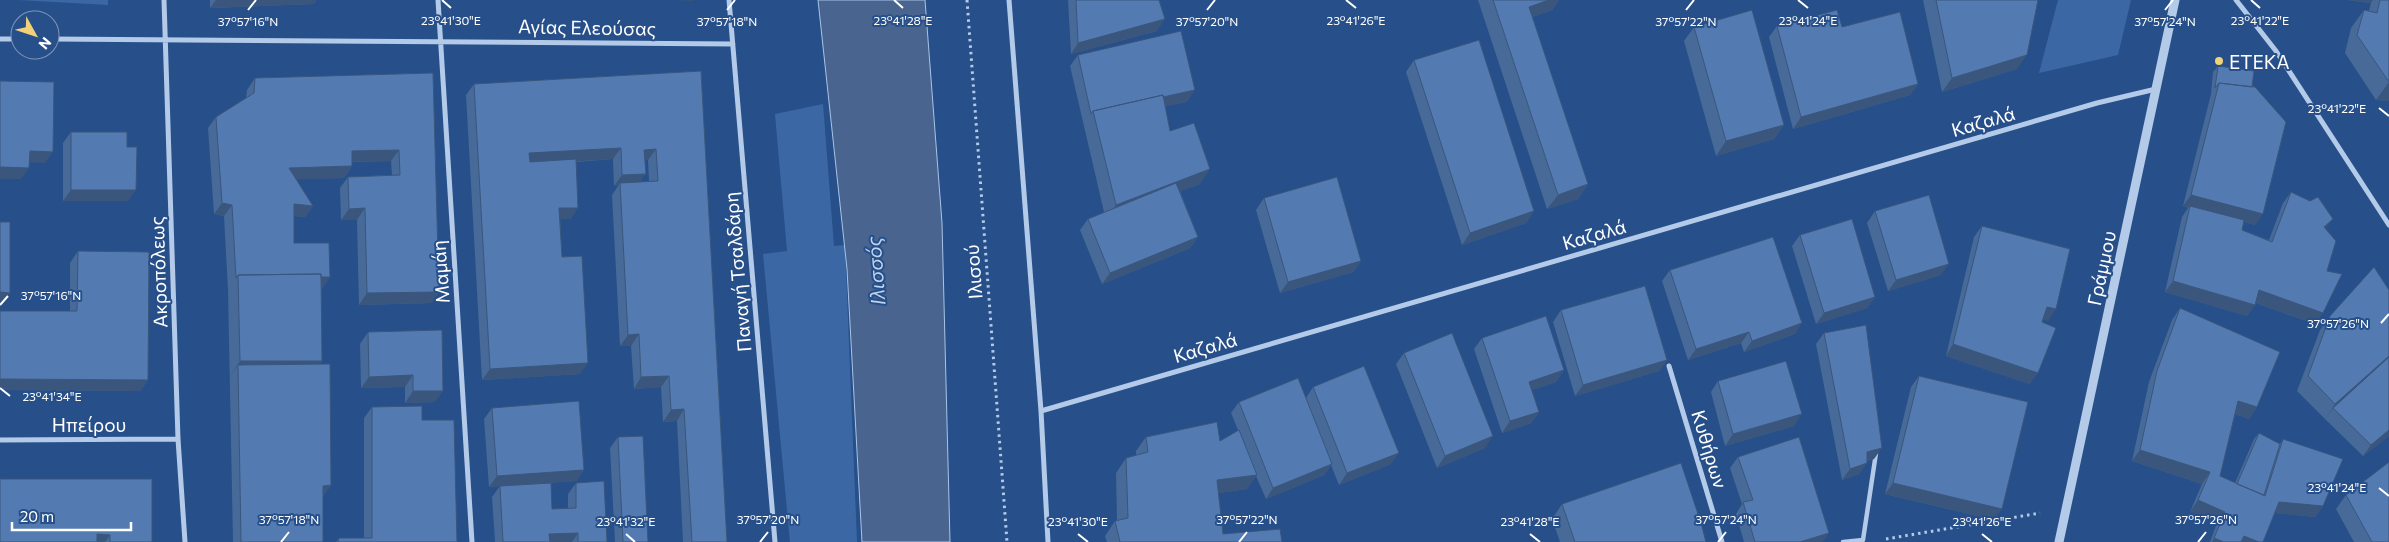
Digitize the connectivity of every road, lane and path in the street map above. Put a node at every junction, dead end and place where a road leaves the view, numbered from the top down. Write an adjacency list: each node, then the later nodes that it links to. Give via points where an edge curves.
1 (164, 0): 9 (street, Ακροπόλεως)
2 (438, 0): 10 (street, Μαμάη)
3 (729, 0): 11 (street, Παναγή Τσαλδάρη)
4 (967, 0): 24 (path, Ιλισού)
5 (1009, 0): 15 (street)
6 (2175, 0): 12 (street, Γράμμου)
7 (2236, 0): 13 (street, via 2276,51)
8 (60, 39): 9 (street, Αγίας Ελεούσας)
9 (165, 39): 10 (street, Αγίας Ελεούσας); 16 (street, Ακροπόλεως)
10 (441, 40): 11 (street, Αγίας Ελεούσας); 22 (street, Μαμάη)
11 (733, 44): 23 (street, Παναγή Τσαλδάρη)
12 (2156, 89): 15 (street, Καζαλά); 19 (street, Γράμμου)
13 (2389, 225)
14 (1669, 366): 26 (street, Κυθήρων)
15 (1041, 410): 25 (street)
16 (178, 438): 17 (street, Ηπείρου); 21 (street, Ακροπόλεως)
17 (0, 440)
18 (1878, 446): 20 (street)
19 (2066, 508): 20 (path, via 1934,532); 28 (street, Γράμμου)
20 (1863, 540): 27 (street)
21 (185, 542)
22 (472, 542)
23 (775, 542)
24 (1007, 542)
25 (1048, 542)
26 (1722, 542)
27 (1843, 542)
28 (2059, 542)

